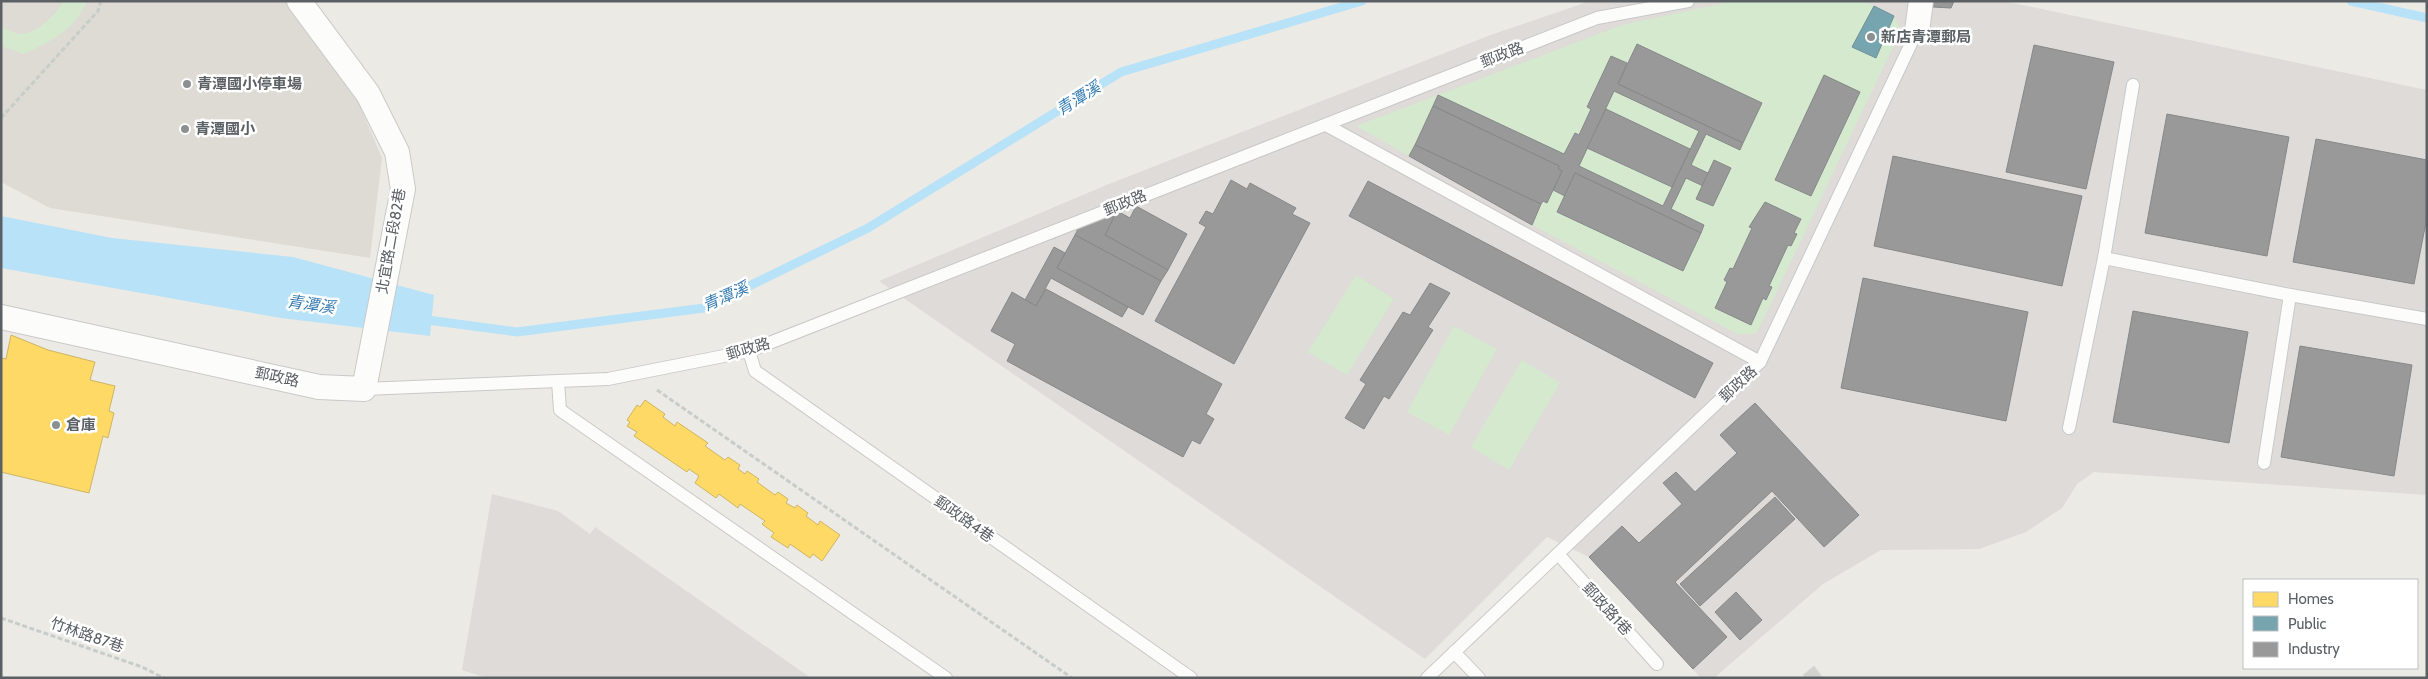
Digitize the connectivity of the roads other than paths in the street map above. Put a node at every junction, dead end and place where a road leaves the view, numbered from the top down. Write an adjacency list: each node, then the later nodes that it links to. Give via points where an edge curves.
1 (299, 1): 14 (street, 北宜路二段82巷, via 368,94 397,152 402,189)
2 (1688, 1): 6 (lane, 郵政路, via 1597,18)
3 (1921, 1): 4 (street, 郵政路)
4 (1917, 31): 12 (lane, 郵政路)
5 (2133, 85): 7 (lane)
6 (1326, 124): 11 (lane, 郵政路); 12 (lane)
7 (2104, 258): 8 (lane); 15 (lane)
8 (2290, 295): 10 (lane); 16 (lane)
9 (1, 317): 14 (street, 郵政路, via 319,387)
10 (2427, 319)
11 (749, 351): 13 (lane, 郵政路, via 608,379); 21 (lane, 郵政路4巷, via 755,371)
12 (1760, 362): 17 (lane, 郵政路)
13 (558, 381): 14 (lane, 郵政路); 20 (lane, via 560,410)
14 (364, 389)
15 (2069, 428)
16 (2264, 463)
17 (1558, 554): 18 (lane, 郵政路); 19 (lane, 郵政路1巷)
18 (1454, 652): 22 (lane, 郵政路); 23 (lane)
19 (1657, 664)
20 (946, 678)
21 (1191, 678)
22 (1427, 678)
23 (1479, 678)

